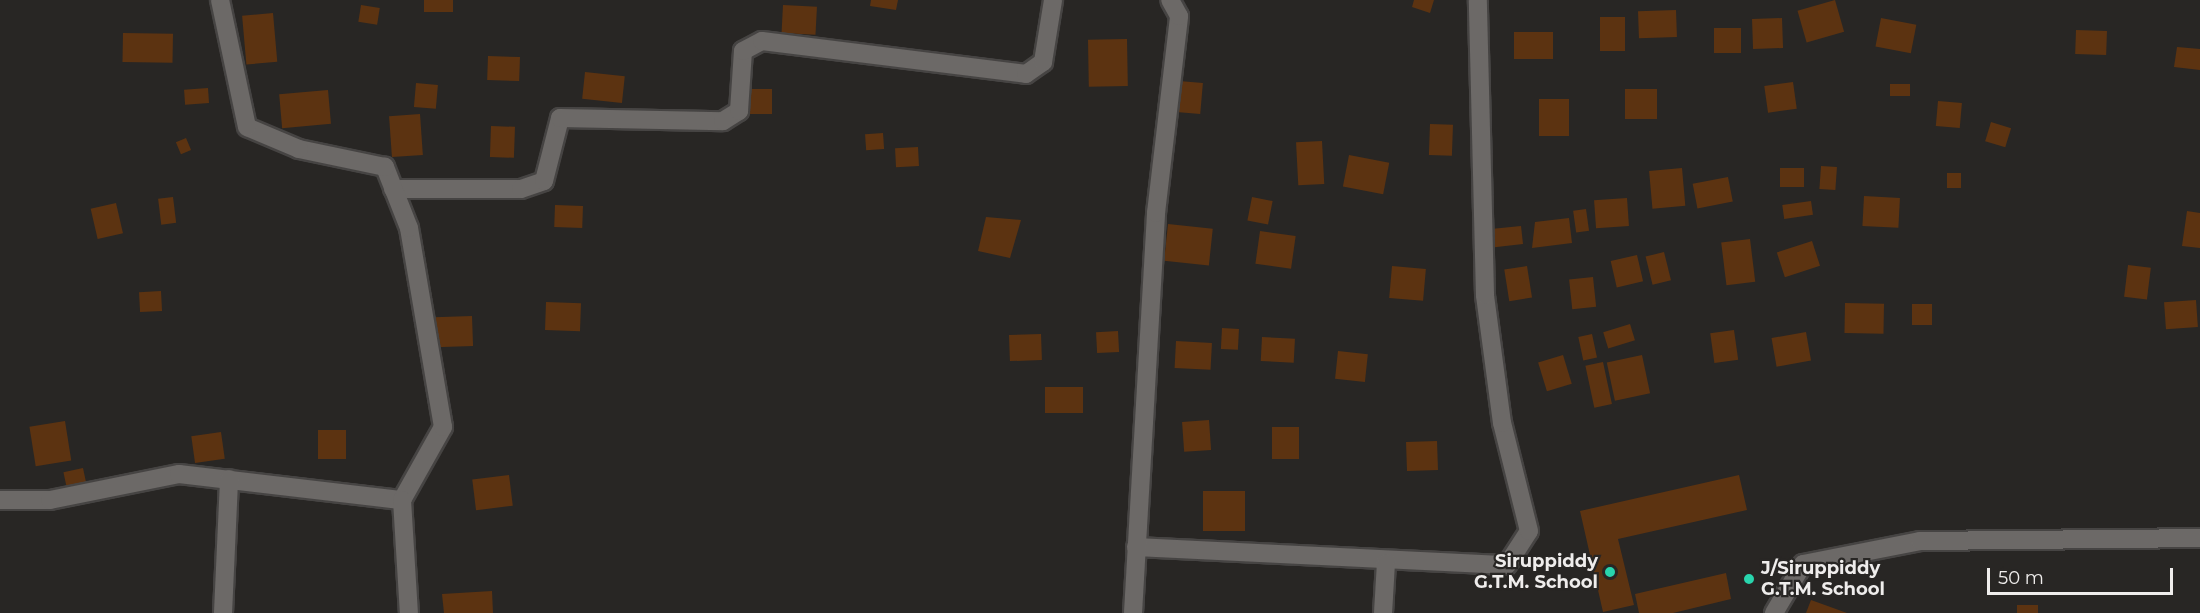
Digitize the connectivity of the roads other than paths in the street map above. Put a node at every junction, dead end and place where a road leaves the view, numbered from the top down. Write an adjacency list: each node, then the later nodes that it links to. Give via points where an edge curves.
1 (220, 0): 5 (street, via 247,127 299,149 385,167)
2 (1053, 0): 5 (street, via 1043,62 1026,74 762,41 743,51 739,111 723,121 560,117 544,181 521,189)
3 (1170, 0): 10 (street, via 1179,16 1156,213)
4 (1478, 0): 11 (street, via 1485,295 1502,423 1529,531 1507,565)
5 (393, 189): 8 (street, via 409,228 443,427)
6 (229, 479): 7 (street, via 179,474 50,500); 8 (street); 12 (street)
7 (0, 500)
8 (402, 500): 13 (street)
9 (2200, 538): 16 (street, via 1920,541 1803,564)
10 (1136, 547): 11 (street); 14 (street)
11 (1386, 563): 15 (street)
12 (223, 613)
13 (409, 613)
14 (1133, 613)
15 (1383, 613)
16 (1774, 613)

